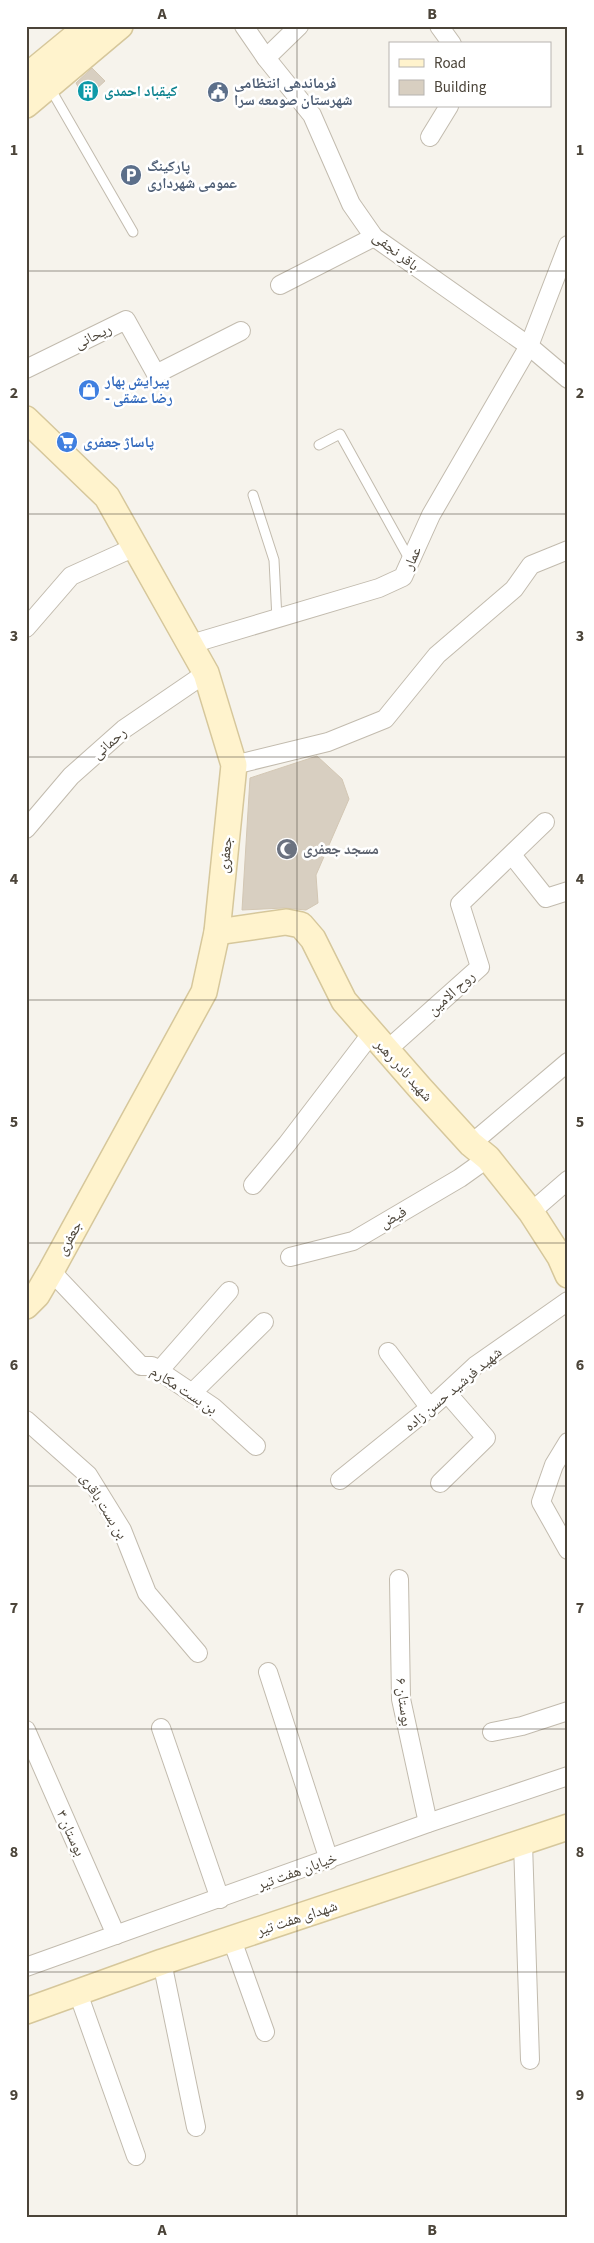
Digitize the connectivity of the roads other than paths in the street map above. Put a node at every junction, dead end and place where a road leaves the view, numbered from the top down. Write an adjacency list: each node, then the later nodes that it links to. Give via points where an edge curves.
1 (88, 26): 8 (main road)
2 (120, 26): 8 (main road)
3 (244, 26): 7 (street, باقر نجفی)
4 (299, 26): 7 (street)
5 (439, 26): 6 (street)
6 (451, 42)
7 (266, 58): 13 (street, باقر نجفی, via 312,115 351,204)
8 (38, 81): 9 (main road); 12 (lane)
9 (26, 105)
10 (448, 108): 11 (street)
11 (430, 137)
12 (132, 232)
13 (374, 237): 15 (street); 17 (street, باقر نجفی)
14 (568, 245): 17 (street, عمار)
15 (280, 286)
16 (241, 331): 18 (street, ریحانی, via 156,374 126,320)
17 (529, 346): 19 (street, باقر نجفی); 25 (street, عمار, via 431,515)
18 (26, 370)
19 (568, 379)
20 (26, 419): 23 (main road, جعفری, via 107,497)
21 (319, 445): 25 (lane, via 340,434)
22 (253, 495): 26 (lane, via 274,560)
23 (136, 547): 27 (street, via 71,576); 28 (main road, جعفری)
24 (568, 550): 30 (street, via 531,565 514,589 437,655 385,719 328,742)
25 (411, 562): 26 (street, عمار, via 403,577 379,588)
26 (277, 619): 28 (street, عمار)
27 (26, 628)
28 (192, 644): 29 (main road, جعفری)
29 (206, 672): 30 (main road, جعفری); 32 (street, رحمانی, via 118,735 71,776)
30 (234, 765): 35 (main road, جعفری)
31 (545, 822): 33 (street, روح الامین)
32 (26, 829)
33 (512, 856): 34 (street, via 546,898); 36 (street, روح الامین, via 460,904 480,966)
34 (568, 892)
35 (217, 932): 36 (main road, شهید نادر رهبر, via 286,922 301,925 313,939 344,1001); 43 (main road, جعفری, via 204,992)
36 (379, 1042): 38 (main road, شهید نادر رهبر); 40 (street)
37 (568, 1062): 38 (street, فیض)
38 (480, 1151): 41 (main road, شهید نادر رهبر); 42 (street, فیض, via 460,1178 353,1241)
39 (568, 1180): 41 (street)
40 (253, 1185)
41 (531, 1212): 44 (main road, شهید نادر رهبر)
42 (290, 1257)
43 (51, 1271): 46 (main road, جعفری); 50 (street, بن بست مکارم, via 141,1366 152,1366)
44 (568, 1275)
45 (229, 1291): 50 (street)
46 (30, 1295)
47 (568, 1301): 52 (street, شهید فرشید حسن زاده, via 475,1366)
48 (264, 1322): 51 (street)
49 (388, 1352): 53 (street)
50 (159, 1371): 51 (street, بن بست مکارم)
51 (192, 1393): 56 (street, بن بست مکارم, via 213,1407)
52 (446, 1393): 53 (street, شهید فرشید حسن زاده); 58 (street, via 486,1438)
53 (430, 1408): 57 (street, شهید فرشید حسن زاده)
54 (26, 1420): 61 (street, بن بست باقری, via 88,1475 122,1530 147,1593)
55 (568, 1442): 59 (street, via 554,1465 541,1502)
56 (256, 1446)
57 (340, 1480)
58 (440, 1484)
59 (568, 1550)
60 (399, 1579): 68 (street, بوستان ۶, via 401,1699)
61 (198, 1653)
62 (268, 1672): 71 (street)
63 (568, 1710): 66 (street, via 522,1726)
64 (161, 1728): 72 (street)
65 (26, 1730): 73 (street, بوستان ۳)
66 (492, 1732)
67 (568, 1776): 68 (street, خیابان هفت تیر)
68 (428, 1823): 71 (street, خیابان هفت تیر)
69 (568, 1827): 70 (main road, شهدای هفت تیر)
70 (523, 1843): 74 (main road, شهدای هفت تیر); 80 (street)
71 (328, 1860): 72 (street, خیابان هفت تیر)
72 (220, 1899): 73 (street, خیابان هفت تیر)
73 (116, 1935): 76 (street, خیابان هفت تیر)
74 (232, 1940): 75 (main road, شهدای هفت تیر); 79 (street)
75 (162, 1962): 77 (main road, شهدای هفت تیر); 81 (street)
76 (26, 1967)
77 (78, 1993): 78 (main road, شهدای هفت تیر); 82 (street)
78 (26, 2012)
79 (265, 2032)
80 (530, 2060)
81 (196, 2127)
82 (136, 2156)

